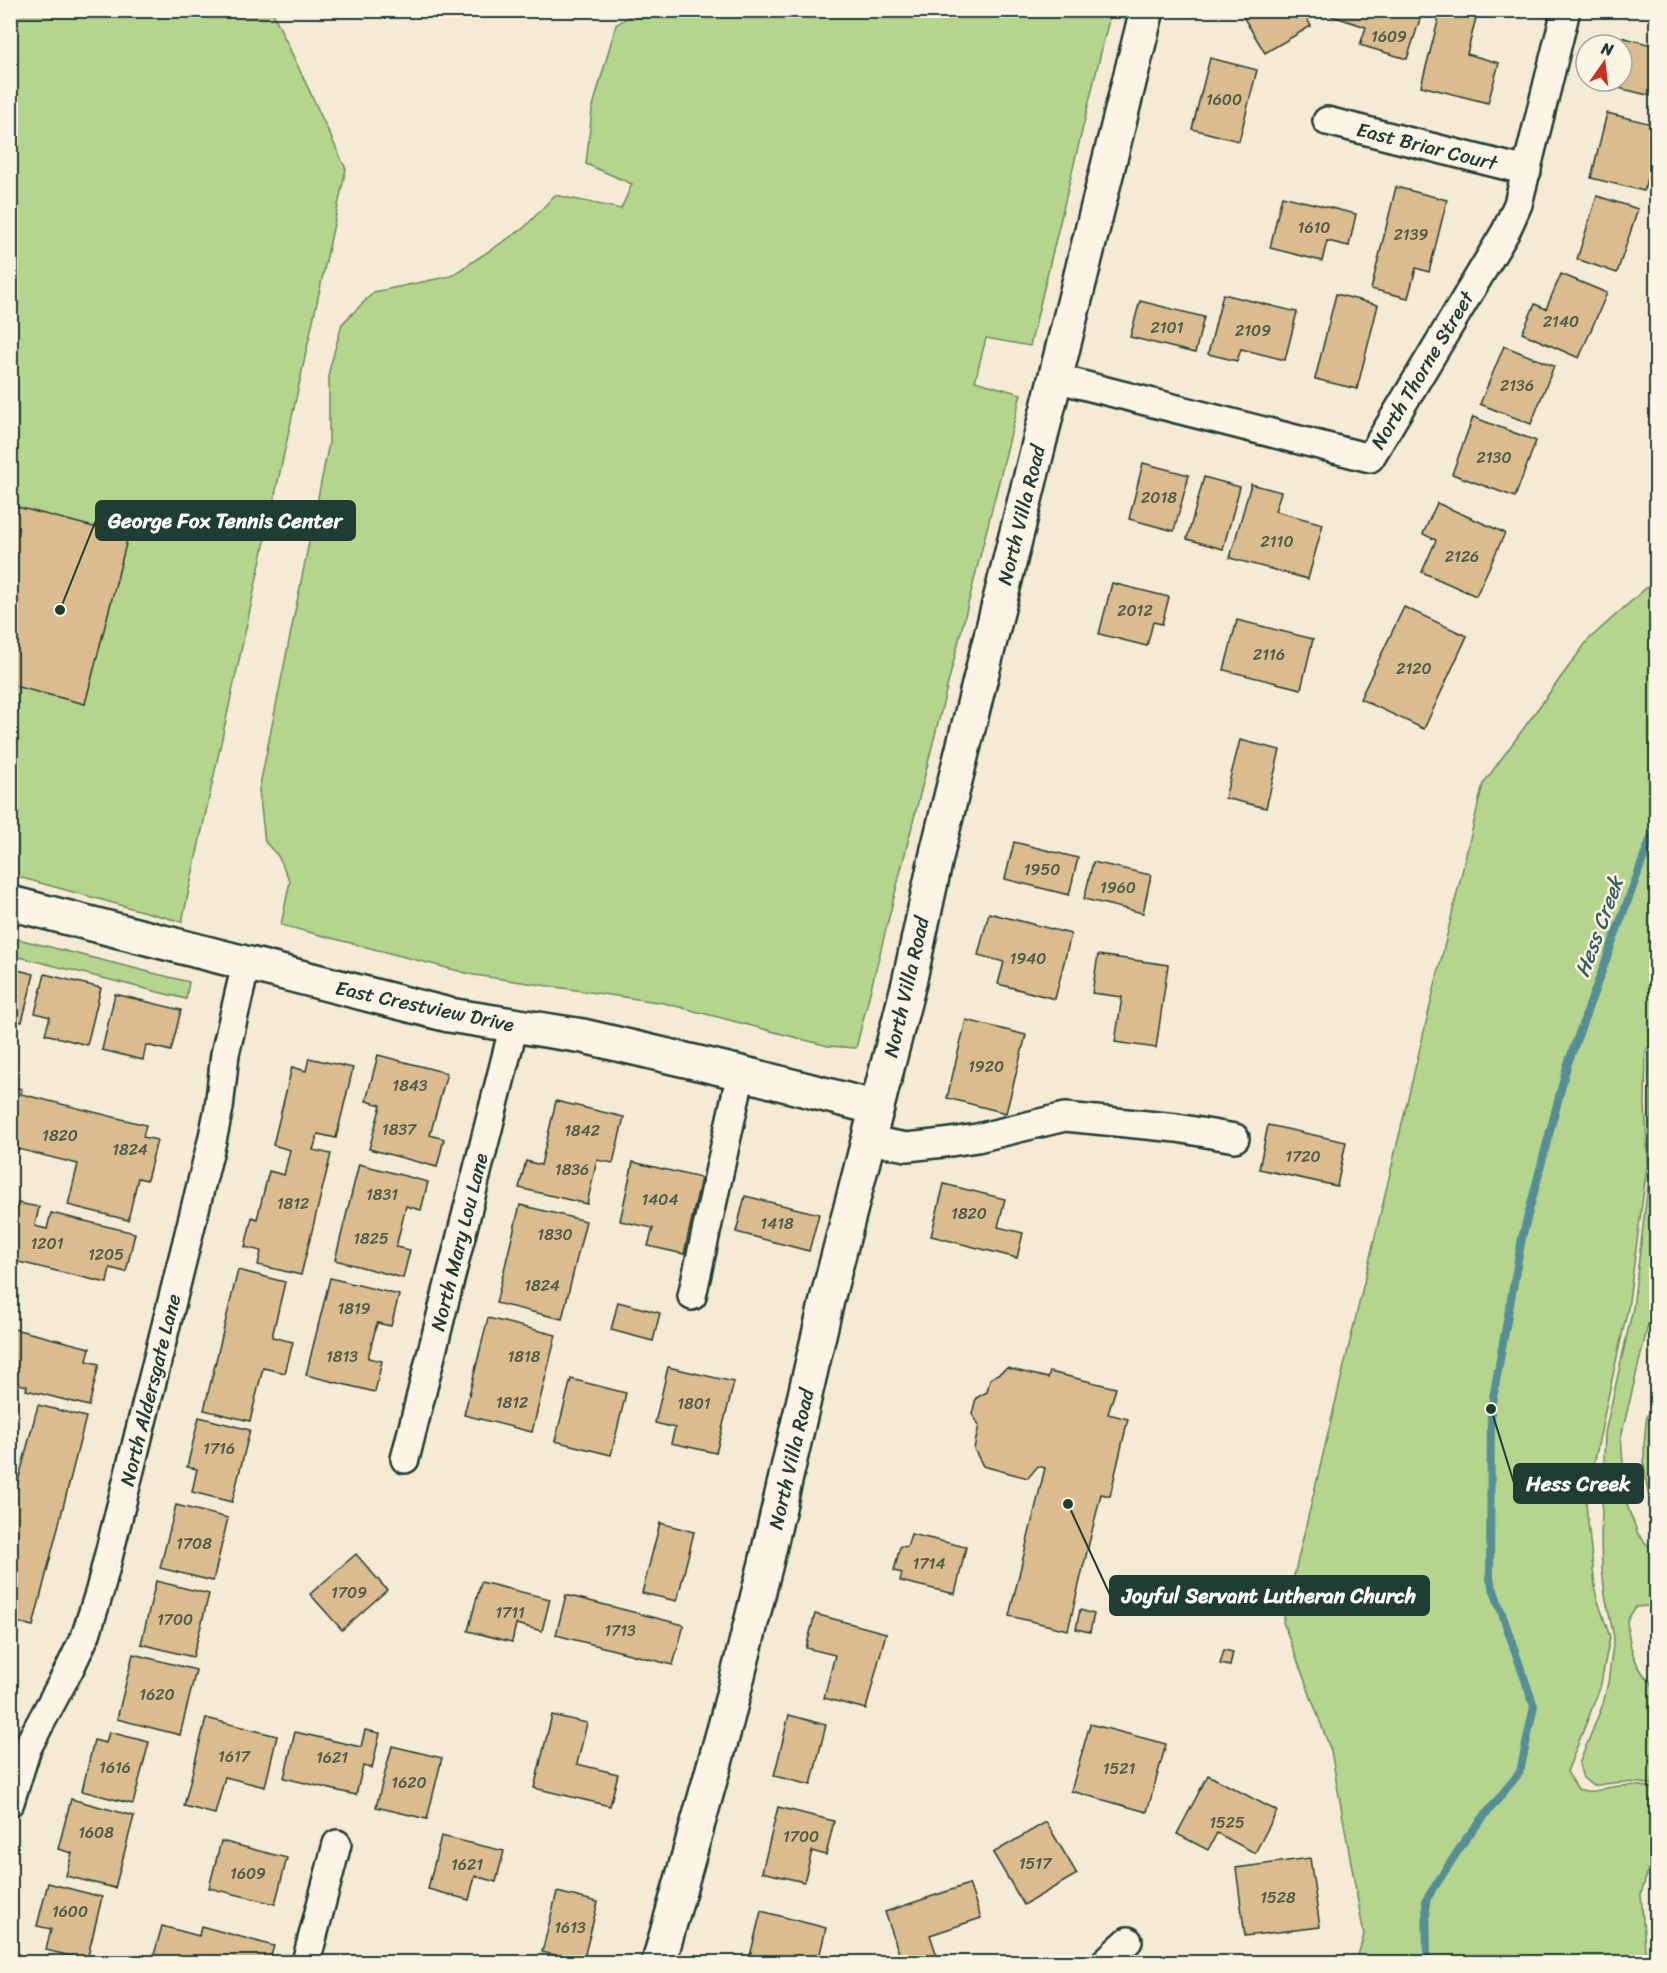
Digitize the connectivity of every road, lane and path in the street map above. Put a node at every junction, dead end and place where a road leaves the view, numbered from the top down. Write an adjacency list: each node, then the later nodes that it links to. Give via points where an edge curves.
1 (1147, 10): 5 (main road, North Villa Road)
2 (1566, 10): 4 (street, North Thorne Street)
3 (1327, 121): 4 (street, East Briar Court)
4 (1527, 171): 5 (street, North Thorne Street, via 1506,231 1370,459)
5 (1055, 378): 10 (main road, North Villa Road)
6 (10, 903): 7 (main road, East Crestview Drive)
7 (246, 964): 8 (main road, East Crestview Drive, via 448,1015); 15 (street, North Aldersgate Lane, via 225,1054 212,1141 100,1590 86,1635 27,1748)
8 (514, 1026): 9 (main road, East Crestview Drive, via 583,1036); 14 (street, North Mary Lou Lane)
9 (741, 1073): 10 (main road, East Crestview Drive); 13 (street)
10 (877, 1108): 12 (main road, North Villa Road)
11 (1235, 1138): 12 (street, via 1065,1117 944,1143 907,1147)
12 (868, 1140): 19 (main road, North Villa Road, via 734,1689)
13 (692, 1296)
14 (405, 1459)
15 (10, 1802)
16 (337, 1844): 18 (street)
17 (1128, 1941): 20 (street)
18 (306, 1962)
19 (659, 1962)
20 (1105, 1962)

